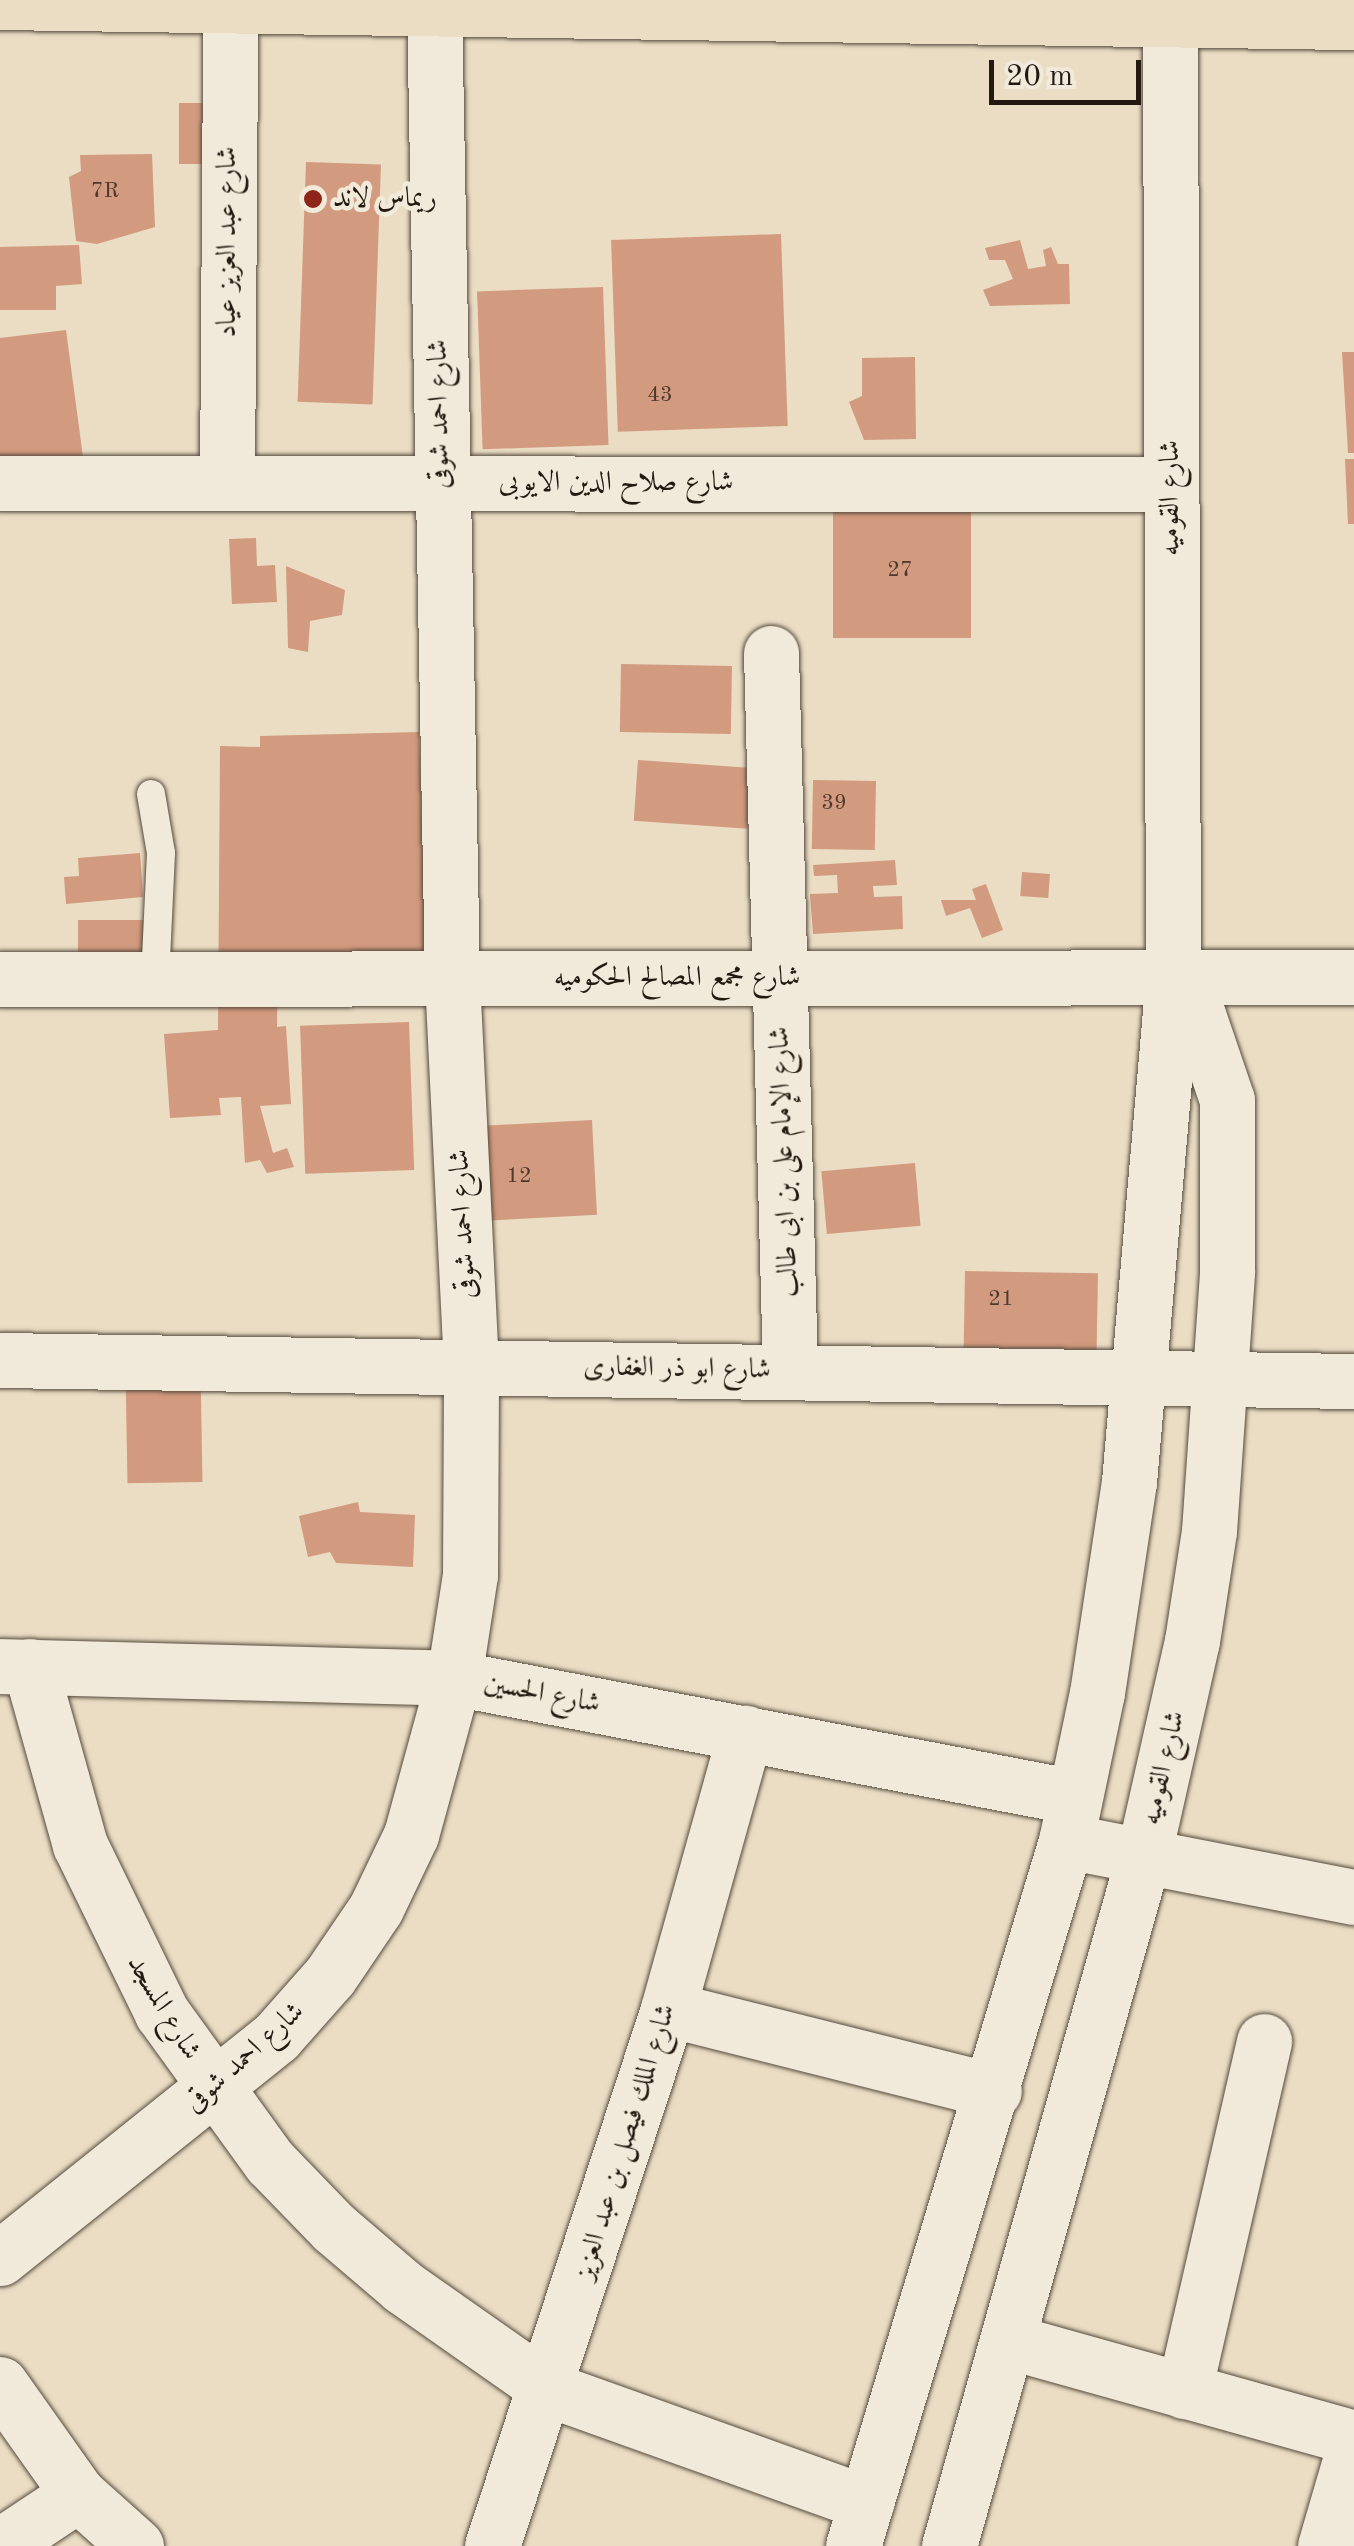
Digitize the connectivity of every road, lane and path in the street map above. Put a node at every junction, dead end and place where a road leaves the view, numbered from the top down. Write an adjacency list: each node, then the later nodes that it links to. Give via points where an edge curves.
1 (0, 2): 2 (main road)
2 (230, 3): 3 (main road); 9 (street, شارع عبد العزيز عياد)
3 (434, 8): 4 (main road); 8 (street, شارع احمد شوقى)
4 (1051, 9): 5 (main road)
5 (1170, 19): 6 (main road); 10 (street, شارع القوميه)
6 (1354, 22)
7 (0, 483): 9 (street, شارع صلاح الدين الايوبى)
8 (441, 483): 9 (street, شارع صلاح الدين الايوبى); 10 (street, شارع صلاح الدين الايوبى); 16 (street, شارع احمد شوقى)
9 (227, 484)
10 (1171, 484): 15 (street, شارع القوميه)
11 (770, 653): 14 (street, شارع الإمام على بن ابى طالب)
12 (151, 794): 18 (lane, via 162,853)
13 (1354, 976): 15 (street, شارع مجمع المصالح الحكوميه)
14 (780, 977): 15 (street, شارع مجمع المصالح الحكوميه); 16 (street, شارع مجمع المصالح الحكوميه); 21 (street, شارع الإمام على بن ابى طالب)
15 (1173, 977): 22 (street, شارع القوميه); 23 (street, شارع القوميه, via 1198,1015 1227,1100)
16 (452, 978): 18 (street, شارع مجمع المصالح الحكوميه); 20 (street, شارع احمد شوقى)
17 (0, 979): 18 (street, شارع مجمع المصالح الحكوميه)
18 (155, 979)
19 (0, 1360): 20 (street, شارع ابو ذر الغفارى)
20 (471, 1367): 21 (street, شارع ابو ذر الغفارى); 26 (street, شارع احمد شوقى, via 470,1575)
21 (790, 1370): 22 (street, شارع ابو ذر الغفارى)
22 (1141, 1376): 23 (street, شارع ابو ذر الغفارى); 28 (street, شارع القوميه, via 1114,1588)
23 (1220, 1378): 24 (street, شارع ابو ذر الغفارى); 29 (street, شارع القوميه, via 1209,1531 1192,1641)
24 (1354, 1381)
25 (15, 1666): 26 (street, شارع الحسين); 33 (street, شارع المسجد, via 88,1862 162,2014)
26 (454, 1678): 27 (street, شارع الحسين); 33 (street, شارع احمد شوقى, via 411,1834 376,1908 330,1976 276,2037)
27 (745, 1733): 28 (street, شارع الحسين); 31 (street, شارع الملك فيصل بن عبد العزيز)
28 (1070, 1819): 29 (street, شارع الحسين); 34 (street, شارع القوميه)
29 (1143, 1858): 30 (street, شارع الحسين); 36 (street, شارع القوميه)
30 (1354, 1897)
31 (668, 2009): 34 (street); 38 (street, شارع الملك فيصل بن عبد العزيز)
32 (1264, 2040): 39 (street)
33 (213, 2090): 35 (street, شارع احمد شوقى); 38 (street, شارع المسجد, via 334,2228 402,2288)
34 (994, 2090): 43 (street, شارع القوميه)
35 (0, 2258)
36 (1011, 2342): 39 (street); 47 (street, شارع القوميه)
37 (0, 2384): 42 (street)
38 (548, 2389): 43 (street, شارع المسجد); 46 (street, شارع الملك فيصل بن عبد العزيز)
39 (1184, 2391): 40 (street)
40 (1354, 2438)
41 (1354, 2447): 48 (street)
42 (78, 2494): 44 (street); 45 (street)
43 (859, 2525)
44 (0, 2546)
45 (136, 2546)
46 (492, 2546)
47 (948, 2546)
48 (1325, 2546)

